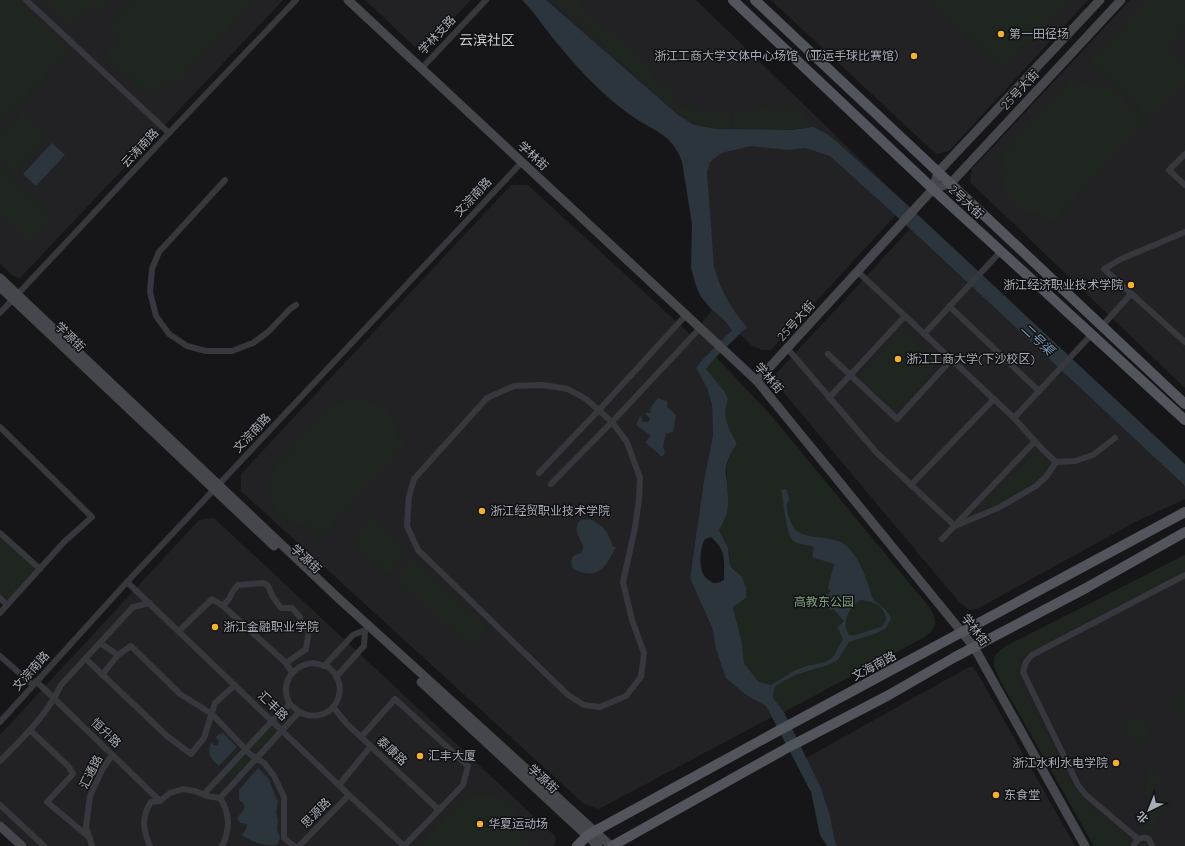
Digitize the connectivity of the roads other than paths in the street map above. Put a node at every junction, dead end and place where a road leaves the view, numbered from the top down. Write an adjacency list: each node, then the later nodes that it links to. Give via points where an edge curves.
1 (26, 0): 10 (street)
2 (296, 0): 10 (street, 云涛南路)
3 (348, 0): 9 (main road, 学林街)
4 (486, 0): 9 (street, 学林支路)
5 (733, 0): 17 (main road, 2号大街)
6 (755, 0): 13 (main road, 2号大街)
7 (1100, 0): 13 (main road, 25号大街)
8 (1121, 0): 15 (main road, 25号大街)
9 (422, 69): 12 (main road, 学林街)
10 (169, 133): 24 (street, 云涛南路)
11 (1185, 154): 16 (street, via 1170,170)
12 (522, 162): 28 (main road, 学林街); 55 (street, 文淙南路)
13 (938, 172): 15 (main road, 2号大街); 17 (main road, 25号大街)
14 (225, 180): 25 (street, via 159,252 152,269 150,292 156,316 169,334 187,346 206,352 232,351 253,343 268,332)
15 (950, 183): 17 (main road, 25号大街); 30 (main road, 2号大街)
16 (1185, 185)
17 (933, 189): 19 (main road, 2号大街); 20 (main road, 25号大街)
18 (1185, 232): 23 (street, via 1121,259 1104,269)
19 (1001, 251): 26 (street); 33 (main road, 2号大街)
20 (857, 271): 29 (street); 35 (main road, 25号大街)
21 (0, 278): 24 (main road)
22 (0, 287): 24 (main road, 学源街)
23 (1131, 294): 30 (street); 34 (street)
24 (15, 296): 27 (street, 云涛南路); 55 (main road, 学源街)
25 (296, 304)
26 (949, 306): 32 (street); 40 (street)
27 (0, 313)
28 (686, 315): 31 (main road, 学林街); 44 (street)
29 (905, 316): 32 (street); 38 (street)
30 (1102, 326): 43 (main road, 2号大街)
31 (700, 328): 39 (main road, 学林街); 47 (street)
32 (924, 334): 37 (street)
33 (1092, 334): 40 (street); 46 (main road, 2号大街)
34 (1185, 342)
35 (787, 348): 39 (main road, 25号大街); 41 (street)
36 (828, 354): 38 (street)
37 (951, 360): 38 (street, via 897,419); 42 (street)
38 (850, 375): 41 (street)
39 (757, 381): 71 (main road, 学林街)
40 (1039, 391): 45 (street)
41 (829, 398): 54 (street, via 876,452)
42 (994, 398): 45 (street); 54 (street)
43 (1185, 404)
44 (599, 410): 47 (street); 47 (street, via 586,398 568,389 543,385 514,386 487,398 414,479 409,496 407,526 418,550 568,695 584,705 600,707 626,696 641,677 644,653 632,620 623,582 635,528 640,478 627,442); 52 (street)
45 (1014, 418): 50 (street)
46 (1185, 420)
47 (612, 422): 53 (street)
48 (0, 427): 61 (street, via 92,517 64,542)
49 (1115, 438): 51 (street, via 1093,455 1075,461)
50 (1035, 441): 51 (street); 57 (street)
51 (1056, 462): 57 (street, via 1036,486 998,508)
52 (539, 473)
53 (551, 484)
54 (911, 485): 57 (street)
55 (216, 487): 63 (street, 文淙南路); 69 (main road, 学源街); 104 (main road)
56 (1185, 512): 71 (main road, 文海南路)
57 (955, 526): 60 (street)
58 (0, 532): 61 (street)
59 (1185, 532): 73 (main road)
60 (942, 539)
61 (40, 569): 66 (street)
62 (1185, 575): 106 (street, via 1032,655 1026,662 1023,672 1078,785 1086,795)
63 (127, 582): 65 (street, 汇丰路); 82 (street, 文淙南路)
64 (0, 598): 66 (street)
65 (150, 603): 70 (street, 汇丰路); 72 (street, via 134,607)
66 (7, 605): 68 (street)
67 (223, 606): 70 (street, via 212,599); 77 (street); 77 (street, via 238,585 264,583 268,586 281,608 292,608 300,617 301,626 309,630 306,649)
68 (0, 613)
69 (365, 630): 78 (street, via 353,635); 81 (street, via 364,646); 104 (main road, 学源街)
70 (179, 631): 83 (street, 汇丰路)
71 (963, 632): 73 (main road, 学林街); 104 (main road, 文海南路)
72 (100, 643): 74 (street); 76 (street)
73 (974, 647): 117 (main road); 118 (main road, 学林街)
74 (118, 655): 80 (street); 112 (street, via 131,646 180,694 212,714 251,755 264,763 274,776 284,797 284,838)
75 (0, 656): 82 (street, 恒升路)
76 (86, 659): 80 (street); 84 (street, via 61,685)
77 (286, 663): 79 (street)
78 (324, 666): 79 (street, via 305,664); 81 (street)
79 (292, 673): 85 (street, via 287,686)
80 (102, 675): 83 (street, via 167,736 191,754 204,738 215,703)
81 (336, 677): 86 (street, via 340,689)
82 (35, 683): 84 (street, 恒升路); 89 (street, 文淙南路)
83 (235, 685): 88 (street, 汇丰路)
84 (54, 699): 90 (street); 94 (street, 恒升路)
85 (290, 704): 87 (street); 88 (street)
86 (333, 707): 87 (street, via 314,716); 92 (street, 泰康路)
87 (299, 712): 91 (street)
88 (272, 721): 91 (street, 汇丰路); 97 (street)
89 (0, 722)
90 (30, 730): 95 (street); 105 (street, via 70,767 73,774 47,802)
91 (282, 730): 96 (street, 汇丰路); 99 (street)
92 (361, 737): 93 (street, 泰康路); 102 (street, via 395,699 468,766 463,785)
93 (371, 746): 96 (street); 102 (street, 泰康路)
94 (112, 755): 100 (street, 恒升路); 105 (street, 汇通路, via 90,796 86,827)
95 (0, 761)
96 (339, 785): 98 (street, 汇丰路)
97 (204, 794): 99 (street); 100 (street, via 183,789 170,793)
98 (349, 795): 113 (street, 思源路); 114 (street, 汇丰路)
99 (220, 798): 111 (street, via 228,819 228,833)
100 (160, 801): 110 (street, via 151,802 145,816 144,831)
101 (0, 805): 108 (street)
102 (439, 810): 114 (street)
103 (0, 826): 107 (main road)
104 (591, 834): 115 (main road, 文海南路); 116 (main road, 学源街); 117 (main road)
105 (90, 838): 109 (street, 汇通路)
106 (1138, 839): 119 (street); 120 (street, via 1146,838)
107 (22, 846)
108 (44, 846)
109 (92, 846)
110 (150, 846)
111 (222, 846)
112 (294, 846)
113 (299, 846)
114 (404, 846)
115 (578, 846)
116 (598, 846)
117 (611, 846)
118 (1085, 846)
119 (1134, 846)
120 (1152, 846)

